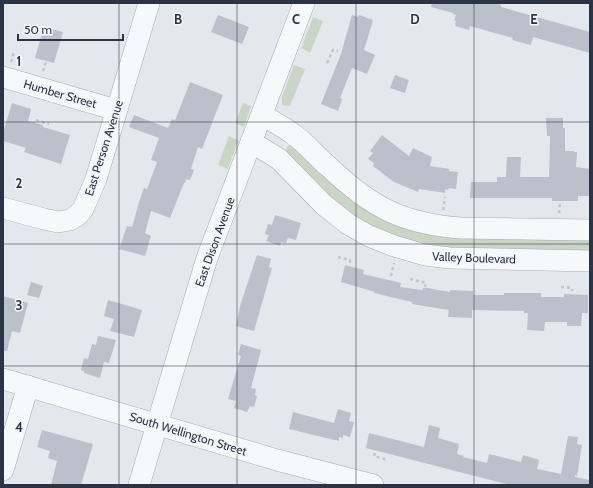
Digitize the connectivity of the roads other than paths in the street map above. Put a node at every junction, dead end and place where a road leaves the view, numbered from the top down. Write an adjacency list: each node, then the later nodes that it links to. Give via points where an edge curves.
1 (149, 3): 4 (street, East Person Avenue)
2 (304, 3): 5 (street, East Dison Avenue)
3 (6, 71): 4 (street, Humber Street)
4 (116, 110): 7 (street, East Person Avenue, via 92,190 78,215 70,220 58,222)
5 (262, 115): 6 (street, East Dison Avenue); 8 (street, via 294,134 357,192 383,209 409,220 461,228)
6 (251, 142): 9 (street, Valley Boulevard, via 279,159 324,205 348,224 368,236 394,246 425,255 450,258); 12 (street, East Dison Avenue, via 207,258)
7 (3, 208)
8 (590, 230)
9 (590, 261)
10 (3, 379): 11 (street, South Wellington Street)
11 (28, 386): 12 (street, South Wellington Street); 13 (street)
12 (157, 424): 14 (street, East Dison Avenue); 15 (street, South Wellington Street, via 277,460)
13 (3, 470)
14 (139, 485)
15 (373, 485)

